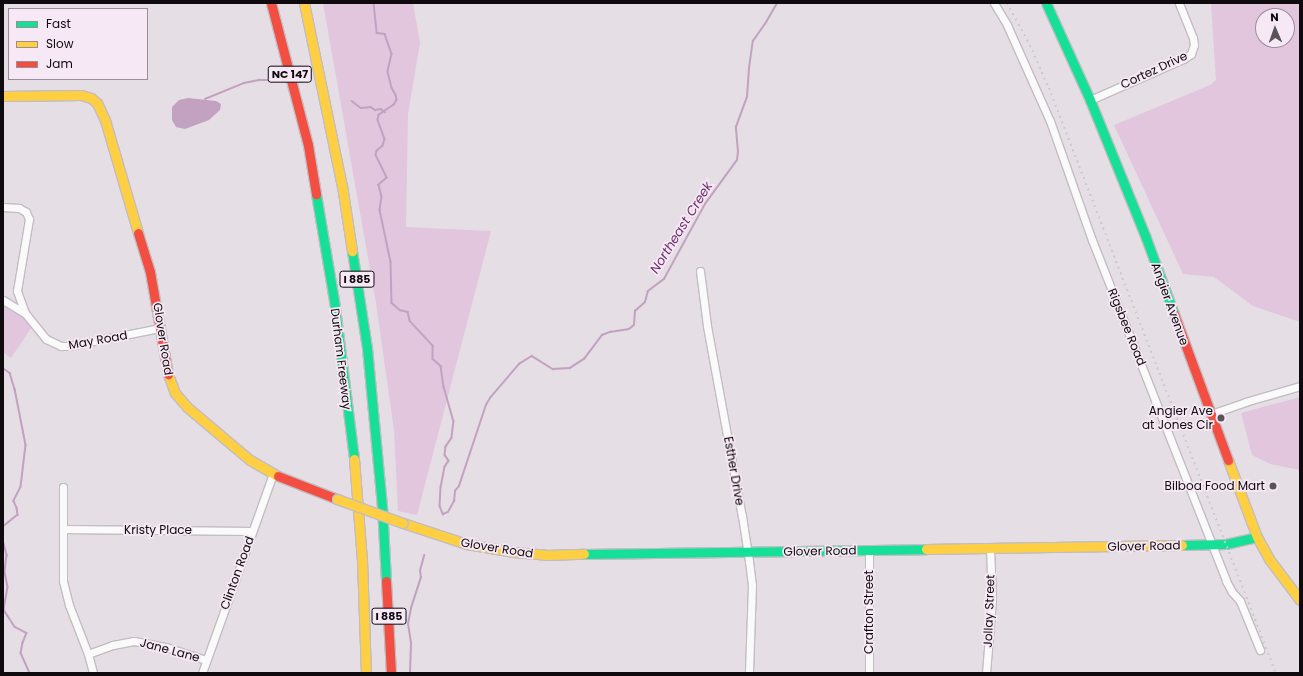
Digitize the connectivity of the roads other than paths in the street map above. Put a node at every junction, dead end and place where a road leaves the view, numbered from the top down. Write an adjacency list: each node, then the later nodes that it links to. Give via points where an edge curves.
1 (272, 3): 9 (main road, Durham Freeway / NC 147)
2 (279, 3): 9 (main road, I 885)
3 (304, 3): 34 (main road, I 885, via 335,147 366,341 382,506)
4 (994, 3): 23 (street, Rigsbee Road, via 1050,121 1092,240)
5 (1046, 3): 8 (main road, Angier Avenue)
6 (1179, 3): 8 (street, Cortez Drive, via 1194,38 1191,54)
7 (3, 96): 15 (main road, Glover Road, via 81,95 97,103 150,272)
8 (1090, 100): 17 (main road, Angier Avenue, via 1149,245)
9 (308, 145): 33 (main road, Durham Freeway / I 885, via 334,300 355,466 362,560)
10 (3, 207): 12 (street, via 19,208 26,212 29,219)
11 (700, 271): 26 (street, Esther Drive, via 707,326 740,500)
12 (17, 291): 13 (street); 14 (street)
13 (5, 301): 14 (street)
14 (25, 313): 15 (street, May Road, via 46,339 61,346)
15 (160, 328): 18 (main road, Glover Road, via 168,378 179,398 234,448)
16 (1300, 386): 17 (street)
17 (1211, 414): 22 (main road, Angier Avenue)
18 (274, 474): 21 (street, Clinton Road); 26 (main road, Glover Road, bridge, via 467,544 530,554)
19 (63, 487): 20 (street)
20 (63, 530): 21 (street, Kristy Place); 29 (street, via 63,581 72,614)
21 (252, 531): 30 (street, Clinton Road)
22 (1257, 537): 23 (main road, Glover Road); 27 (main road, Angier Avenue, via 1269,559)
23 (1213, 545): 24 (main road, Glover Road); 28 (street, Rigsbee Road, via 1226,581 1240,601)
24 (990, 548): 25 (main road, Glover Road); 37 (street, Jollay Street, via 992,600)
25 (869, 550): 26 (main road, Glover Road); 36 (street, Crafton Street)
26 (747, 552): 35 (street, Esther Drive, via 752,585)
27 (1300, 600)
28 (1260, 650)
29 (88, 654): 30 (street, Jane Lane, via 134,641); 31 (street)
30 (206, 660): 32 (street, Clinton Road)
31 (93, 673)
32 (202, 673)
33 (366, 673)
34 (391, 673)
35 (749, 673)
36 (869, 673)
37 (986, 673)

